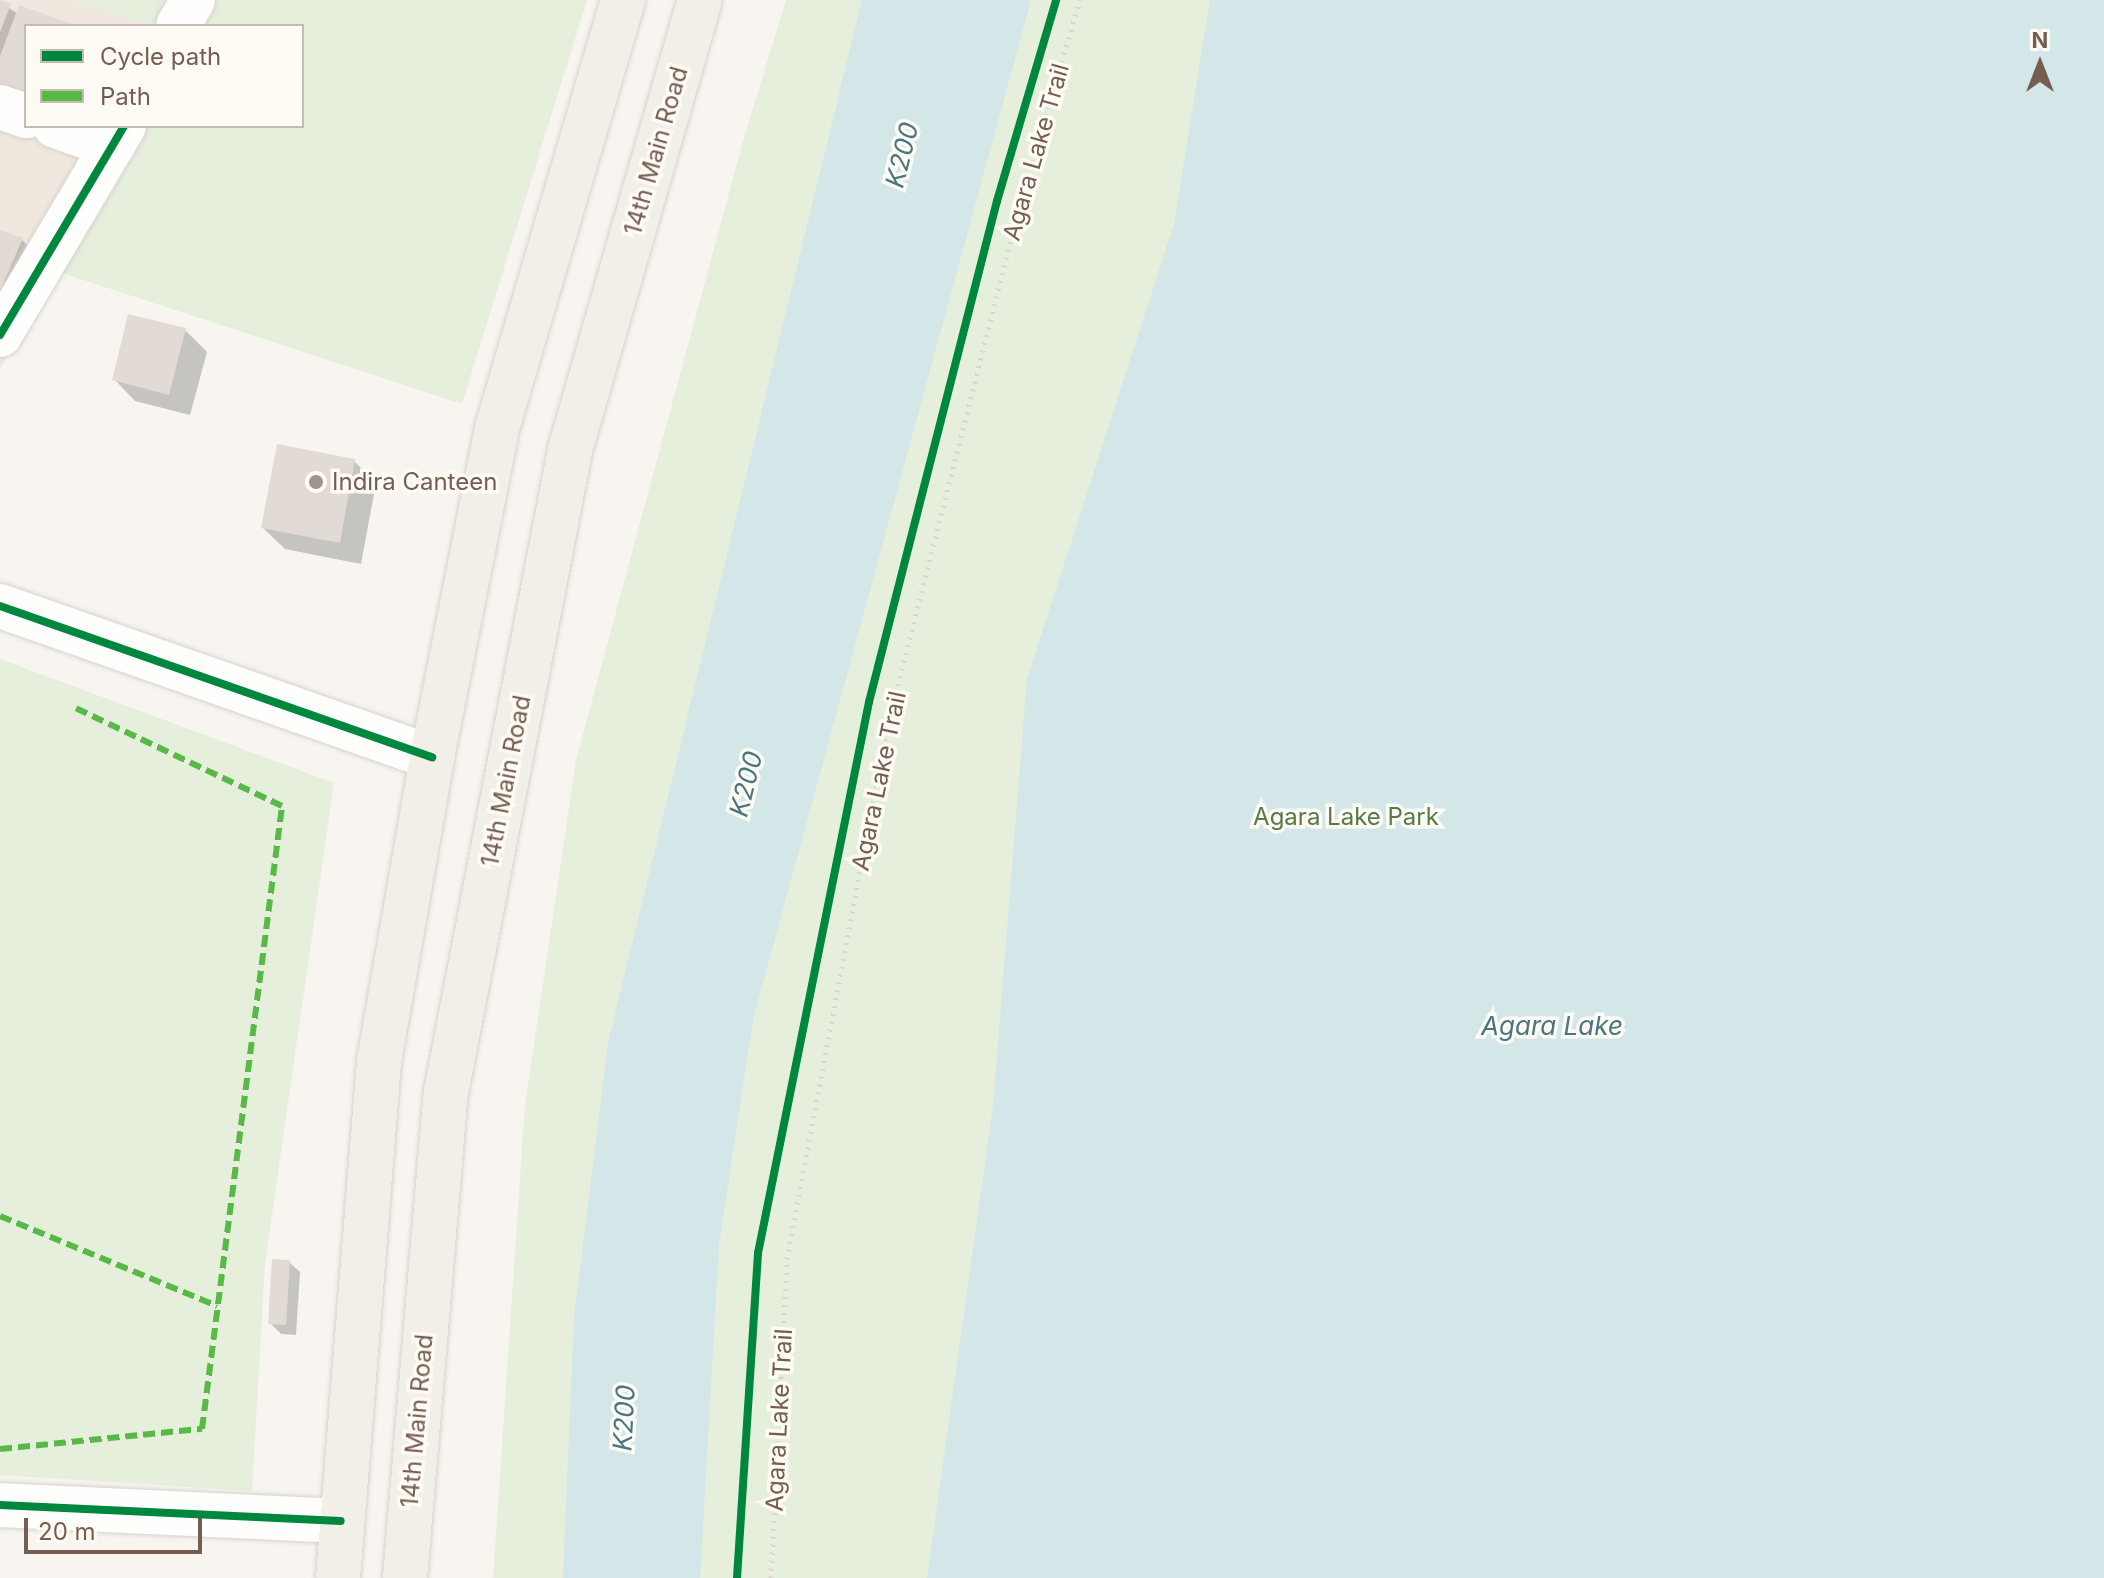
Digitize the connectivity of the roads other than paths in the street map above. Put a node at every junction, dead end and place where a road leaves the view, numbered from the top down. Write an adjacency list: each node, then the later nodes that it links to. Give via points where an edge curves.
1 (193, 0): 4 (street)
2 (623, 0): 11 (main road, via 498,425)
3 (700, 0): 15 (main road, 14th Main Road, via 570,450 446,1093)
4 (179, 24)
5 (0, 107): 6 (street)
6 (24, 115)
7 (68, 128): 8 (street)
8 (119, 136): 9 (street)
9 (0, 335)
10 (0, 606): 11 (street)
11 (432, 757): 13 (main road, via 379,1062)
12 (0, 1505): 13 (street)
13 (341, 1521): 14 (main road)
14 (338, 1578)
15 (405, 1578)

